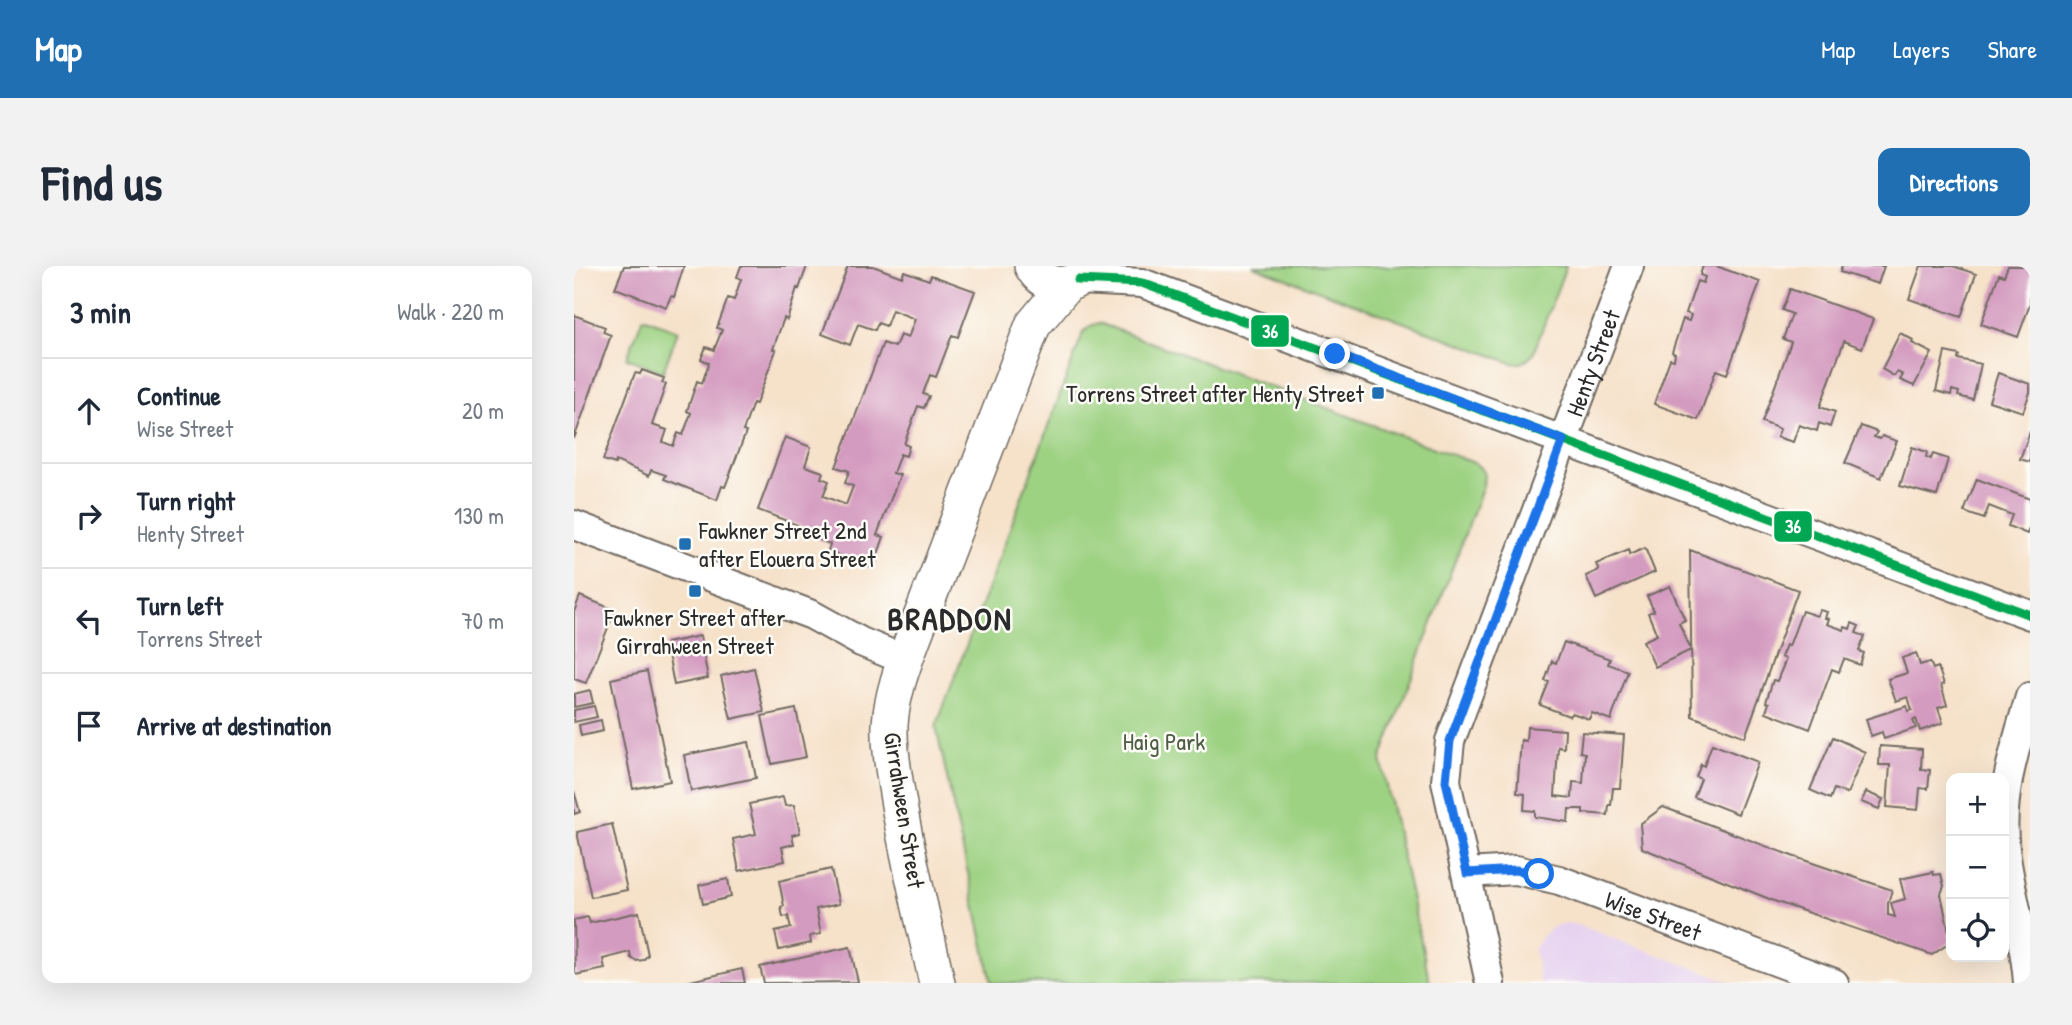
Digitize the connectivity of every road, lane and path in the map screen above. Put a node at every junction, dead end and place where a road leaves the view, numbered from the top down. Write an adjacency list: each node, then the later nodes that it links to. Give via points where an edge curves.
1 (1629, 266): 6 (street, Henty Street)
2 (1032, 267): 4 (street, via 1050,283); 5 (street, Girrahween Street)
3 (1131, 274): 4 (street); 6 (street)
4 (1078, 277): 5 (street, Girrahween Street)
5 (1033, 325): 9 (street, Girrahween Street)
6 (1563, 440): 8 (street); 11 (street, Henty Street, via 1450,741 1446,781)
7 (574, 525): 9 (street, via 813,615 843,619)
8 (2030, 615)
9 (909, 651): 13 (street, Girrahween Street, via 893,706 890,745)
10 (2030, 697): 12 (street, via 2006,793 2004,838)
11 (1467, 873): 14 (street, Henty Street); 15 (street, Wise Street, via 1516,870 1539,874)
12 (2027, 954): 16 (street); 17 (street)
13 (937, 983)
14 (1490, 983)
15 (1834, 983)
16 (2014, 983)
17 (2028, 983)

